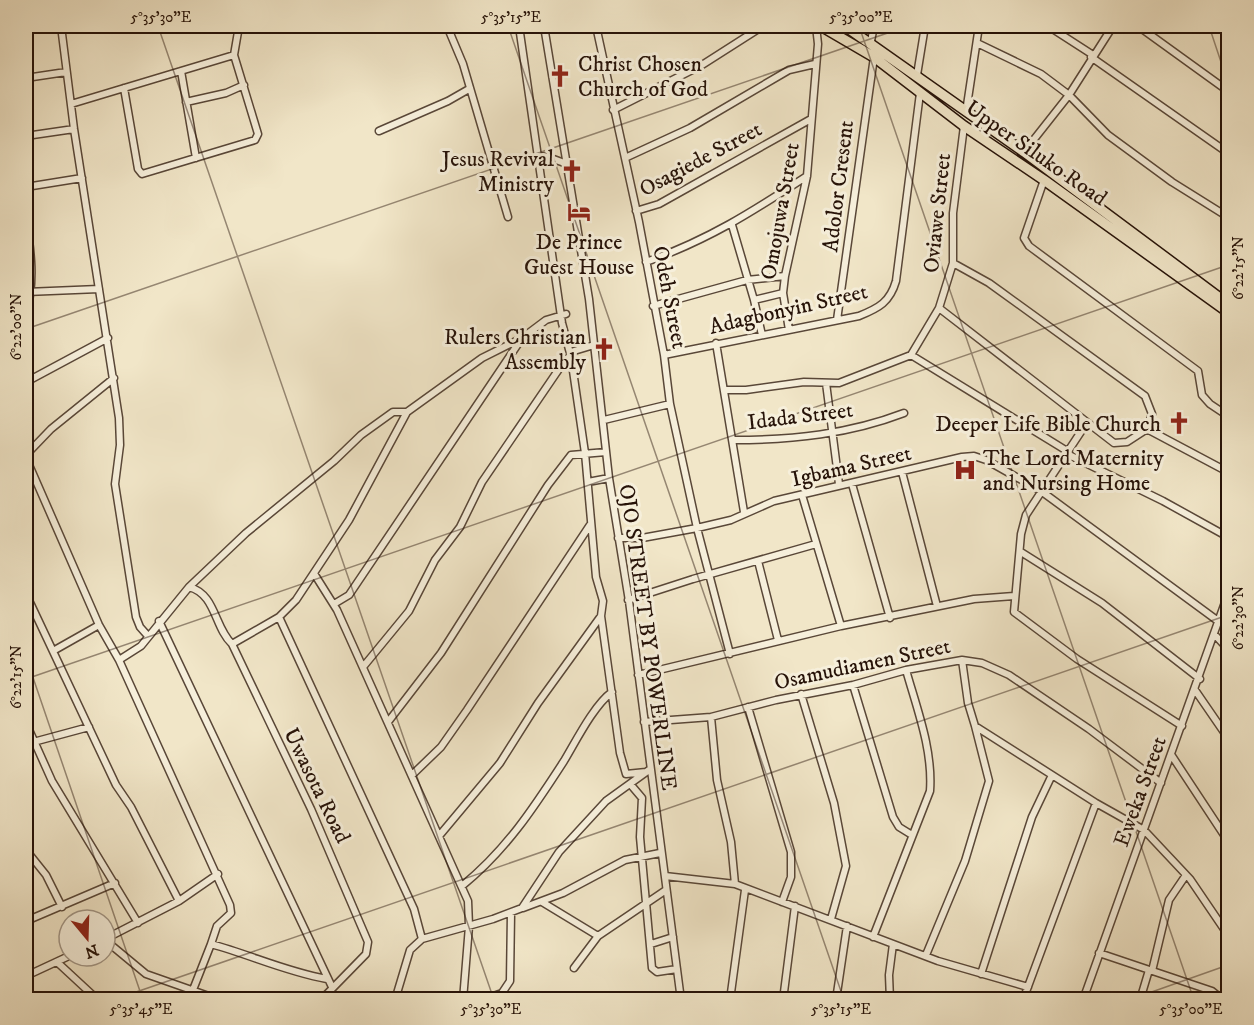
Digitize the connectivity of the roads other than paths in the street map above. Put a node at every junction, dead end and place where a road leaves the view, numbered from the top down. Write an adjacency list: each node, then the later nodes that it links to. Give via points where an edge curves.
1 (39, 26): 19 (street)
2 (61, 26): 28 (street)
3 (239, 26): 23 (street)
4 (447, 26): 33 (street)
5 (519, 26): 48 (street)
6 (544, 26): 51 (street, OJO STREET BY POWERLINE)
7 (596, 26): 39 (street, Odeh Street)
8 (763, 26): 39 (street, via 702,64)
9 (816, 26): 26 (street, Omojuwa Street)
10 (821, 26): 25 (main road, Upper Siluko Road)
11 (845, 26): 21 (main road, Upper Siluko Road)
12 (874, 26): 21 (street)
13 (925, 26): 29 (street)
14 (979, 26): 22 (street)
15 (1048, 26): 24 (street)
16 (1113, 26): 24 (street)
17 (1138, 26): 34 (street)
18 (1224, 26): 20 (street)
19 (26, 27)
20 (1228, 29)
21 (871, 41): 29 (main road, Upper Siluko Road)
22 (977, 43): 36 (street, via 1041,74); 40 (street)
23 (234, 55): 27 (street); 31 (street)
24 (1092, 56): 36 (street); 47 (street)
25 (874, 57): 35 (main road, Upper Siluko Road); 75 (street, Adolor Cresent)
26 (815, 64): 41 (street, Omojuwa Street); 50 (street, via 789,70 690,128)
27 (181, 71): 32 (street); 37 (street)
28 (66, 72): 30 (street); 38 (street)
29 (917, 75): 40 (main road, Upper Siluko Road)
30 (26, 78)
31 (244, 85): 37 (street); 49 (street, via 258,138)
32 (124, 88): 38 (street); 49 (street, via 138,170 142,174)
33 (469, 89): 44 (street); 58 (street)
34 (1228, 91)
35 (920, 93): 42 (main road, Upper Siluko Road); 75 (street, Adagbonyin Street, via 892,294 875,310)
36 (1069, 95): 46 (street); 59 (street, via 1108,135)
37 (186, 102): 49 (street)
38 (71, 104): 43 (street)
39 (613, 110): 50 (street, Odeh Street)
40 (966, 112): 46 (main road, Upper Siluko Road)
41 (811, 118): 52 (street, Omojuwa Street); 56 (street, Osagiede Street, via 658,204)
42 (964, 126): 54 (main road, Upper Siluko Road); 62 (street, Oviawe Street, via 953,213)
43 (74, 129): 45 (street); 53 (street)
44 (379, 131)
45 (26, 136)
46 (1024, 152): 69 (main road, Upper Siluko Road)
47 (1228, 153)
48 (537, 156): 51 (street); 73 (street)
49 (196, 158)
50 (625, 158): 56 (street, Odeh Street)
51 (567, 164): 81 (street, OJO STREET BY POWERLINE)
52 (807, 176): 60 (street); 63 (street, Omojuwa Street)
53 (82, 178): 55 (street); 65 (street)
54 (1044, 180): 72 (main road, Upper Siluko Road); 92 (street, via 1023,238 1029,246 1198,370 1202,395)
55 (26, 188)
56 (636, 211): 61 (street, Odeh Street)
57 (26, 217): 66 (street, via 32,264)
58 (508, 217)
59 (1228, 217)
60 (732, 225): 61 (street, via 688,247); 64 (street)
61 (645, 262): 70 (street, Odeh Street)
62 (953, 263): 71 (street, Oviawe Street); 95 (street, via 989,283 1144,396 1152,414)
63 (785, 276): 64 (street); 67 (street, Omojuwa Street)
64 (747, 280): 68 (street); 70 (street)
65 (99, 289): 66 (street); 78 (street)
66 (29, 291): 74 (street)
67 (783, 293): 68 (street); 76 (street, Omojuwa Street)
68 (754, 300): 77 (street)
69 (1228, 304)
70 (653, 306): 82 (street, Odeh Street)
71 (939, 308): 83 (street, Oviawe Street); 94 (street)
72 (1228, 312)
73 (564, 314): 79 (street, via 546,320); 84 (street)
74 (26, 316)
75 (837, 320): 76 (street, Adagbonyin Street)
76 (789, 330): 77 (street, Adagbonyin Street)
77 (762, 335): 80 (street, Adagbonyin Street)
78 (108, 338): 85 (street); 86 (street)
79 (522, 338): 90 (street, via 482,358); 125 (street, via 349,595)
80 (716, 343): 82 (street, Adagbonyin Street); 88 (street)
81 (594, 345): 84 (street, via 574,351); 93 (street, OJO STREET BY POWERLINE)
82 (664, 355): 89 (street, Odeh Street)
83 (911, 355): 87 (street, via 870,373); 99 (street)
84 (571, 357): 100 (street); 143 (street, via 482,482 460,527 435,560 409,611)
85 (114, 378): 101 (street, via 51,429); 135 (street, via 120,445 114,484 136,617)
86 (26, 382)
87 (826, 383): 88 (street); 96 (street)
88 (724, 390): 97 (street)
89 (670, 404): 93 (street); 112 (street, Odeh Street)
90 (407, 412): 118 (street); 120 (street, via 393,412 361,435)
91 (904, 413): 96 (street, Idada Street)
92 (1228, 416)
93 (604, 420): 98 (street, OJO STREET BY POWERLINE)
94 (1086, 424): 95 (street, via 1119,444); 99 (street)
95 (1147, 429): 103 (street)
96 (831, 434): 97 (street, Idada Street); 106 (street)
97 (734, 440): 110 (street)
98 (606, 452): 100 (street); 104 (street, OJO STREET BY POWERLINE)
99 (1066, 452): 108 (street); 113 (street)
100 (585, 453): 105 (street); 153 (street, via 572,455 548,485 441,653)
101 (26, 457): 132 (street)
102 (902, 472): 107 (street, Igbama Street); 108 (street, Igbama Street, via 974,456); 126 (street)
103 (1228, 472)
104 (609, 478): 105 (street); 114 (street, OJO STREET BY POWERLINE)
105 (588, 482): 111 (street)
106 (839, 484): 107 (street, Igbama Street); 109 (street, Igbama Street)
107 (852, 484): 129 (street)
108 (1041, 491): 116 (street, via 1026,515); 131 (street, Igbama Street)
109 (802, 495): 110 (street, Igbama Street); 115 (street)
110 (744, 513): 112 (street, Igbama Street)
111 (590, 524): 127 (street, via 603,601); 165 (street, via 441,747)
112 (697, 528): 114 (street, Igbama Street, via 642,538); 119 (street, Odeh Street)
113 (1228, 537)
114 (618, 538): 124 (street, OJO STREET BY POWERLINE)
115 (816, 544): 117 (street); 133 (street)
116 (1021, 552): 123 (street); 146 (street, via 1112,610)
117 (758, 561): 119 (street); 136 (street)
118 (315, 574): 125 (street); 128 (street)
119 (708, 575): 124 (street); 140 (street, Odeh Street)
120 (189, 587): 130 (street); 137 (street, Uwasota Road, via 206,598 225,638)
121 (26, 594): 139 (street)
122 (1228, 594): 131 (street, Eweka Street)
123 (1014, 596): 126 (street); 157 (street, via 1018,617)
124 (628, 600): 145 (street, OJO STREET BY POWERLINE)
125 (334, 604): 143 (street)
126 (937, 606): 129 (street)
127 (601, 615): 149 (street); 173 (street, via 500,763)
128 (279, 617): 137 (street); 205 (street, via 414,909)
129 (890, 618): 133 (street)
130 (159, 621): 135 (street); 219 (street)
131 (1218, 621): 134 (street, Eweka Street)
132 (99, 625): 139 (street); 141 (street)
133 (841, 626): 136 (street)
134 (1214, 634): 138 (street); 146 (street, Eweka Street)
135 (148, 636): 141 (street, via 141,646)
136 (778, 640): 140 (street)
137 (232, 644): 220 (street, Uwasota Road, via 311,809 368,942 366,954)
138 (1228, 649)
139 (53, 651): 158 (street)
140 (730, 654): 145 (street)
141 (119, 660): 178 (street)
142 (962, 660): 144 (street, Osamudiamen Street); 156 (street); 166 (street, Osamudiamen Street, via 982,663 1009,675)
143 (363, 667): 153 (street)
144 (906, 670): 147 (street, Osamudiamen Street); 172 (street, via 932,771 930,791)
145 (638, 675): 154 (street, OJO STREET BY POWERLINE)
146 (1200, 679): 148 (street, Eweka Street)
147 (853, 685): 150 (street, Osamudiamen Street); 172 (street, via 893,817 899,827)
148 (1196, 690): 157 (street, Eweka Street); 159 (street)
149 (612, 692): 163 (street, via 624,772 630,775); 183 (street, via 514,834 493,861)
150 (801, 694): 151 (street, Osamudiamen Street); 195 (street, via 834,803 846,866)
151 (748, 706): 152 (street, Osamudiamen Street); 188 (street, via 790,852 790,877)
152 (711, 717): 154 (street, Osamudiamen Street); 182 (street, via 717,780 731,842)
153 (388, 722): 165 (street)
154 (644, 722): 163 (street, OJO STREET BY POWERLINE)
155 (26, 723): 160 (street)
156 (975, 726): 164 (street); 211 (street, via 989,781 965,861)
157 (1182, 726): 162 (street, Eweka Street)
158 (89, 727): 160 (street); 186 (street)
159 (1228, 738)
160 (34, 742): 161 (street); 181 (street, via 52,781)
161 (26, 744)
162 (1172, 756): 166 (street, Eweka Street); 174 (street)
163 (648, 771): 167 (street); 168 (street, OJO STREET BY POWERLINE)
164 (1052, 775): 170 (street); 217 (street, via 1032,817)
165 (412, 776): 173 (street)
166 (1161, 783): 171 (street, Eweka Street)
167 (631, 784): 169 (street); 192 (street, via 606,801 559,852)
168 (653, 796): 169 (street); 176 (street, OJO STREET BY POWERLINE)
169 (642, 798): 177 (street)
170 (1096, 803): 171 (street); 221 (street)
171 (1144, 830): 179 (street); 210 (street, Eweka Street)
172 (912, 835): 204 (street)
173 (439, 836): 183 (street)
174 (1228, 841)
175 (26, 850): 191 (street, via 46,875)
176 (660, 853): 177 (street); 180 (street, OJO STREET BY POWERLINE)
177 (642, 857): 187 (street, via 625,860); 189 (street)
178 (218, 874): 186 (street); 206 (street, via 231,908 228,919 217,926)
179 (1186, 874): 201 (street); 216 (street, via 1169,900)
180 (665, 876): 182 (street); 184 (street, OJO STREET BY POWERLINE)
181 (115, 883): 191 (street); 197 (street)
182 (735, 884): 185 (street)
183 (462, 886): 198 (street, via 468,901)
184 (666, 890): 189 (street); 203 (street, OJO STREET BY POWERLINE)
185 (745, 890): 188 (street); 231 (street)
186 (179, 901): 197 (street)
187 (542, 902): 192 (street); 202 (street)
188 (782, 902): 190 (street)
189 (646, 906): 202 (street); 207 (street)
190 (795, 906): 195 (street); 232 (street)
191 (62, 907): 196 (street)
192 (522, 908): 194 (street)
193 (26, 909): 196 (street)
194 (511, 913): 198 (street); 229 (street, via 510,981 502,993)
195 (831, 919): 199 (street)
196 (28, 920)
197 (138, 923): 200 (street)
198 (469, 926): 205 (street); 228 (street)
199 (847, 926): 204 (street); 233 (street)
200 (117, 933)
201 (1228, 935)
202 (598, 936): 214 (street)
203 (673, 937): 207 (street); 215 (street, OJO STREET BY POWERLINE)
204 (873, 937): 208 (street)
205 (422, 939): 227 (street, via 410,950)
206 (211, 944): 219 (street, via 295,973); 222 (street)
207 (651, 944): 215 (street, via 654,971)
208 (893, 944): 211 (street); 234 (street)
209 (117, 949): 222 (street, via 146,974)
210 (1099, 954): 216 (street); 236 (street, Eweka Street)
211 (926, 955): 217 (street)
212 (57, 962): 218 (street)
213 (64, 968): 223 (street)
214 (574, 968)
215 (677, 969): 230 (street, OJO STREET BY POWERLINE)
216 (1150, 970): 237 (street); 238 (street, via 1212,991)
217 (981, 974): 221 (street)
218 (26, 976)
219 (327, 979): 220 (street)
220 (332, 987): 226 (street, Uwasota Road)
221 (1028, 987): 235 (street)
222 (192, 992): 224 (street); 225 (street)
223 (98, 999)
224 (189, 999)
225 (220, 999)
226 (321, 999)
227 (395, 999)
228 (463, 999)
229 (482, 999)
230 (681, 999)
231 (730, 999)
232 (783, 999)
233 (836, 999)
234 (890, 999)
235 (1023, 999)
236 (1083, 999)
237 (1140, 999)
238 (1223, 999)

